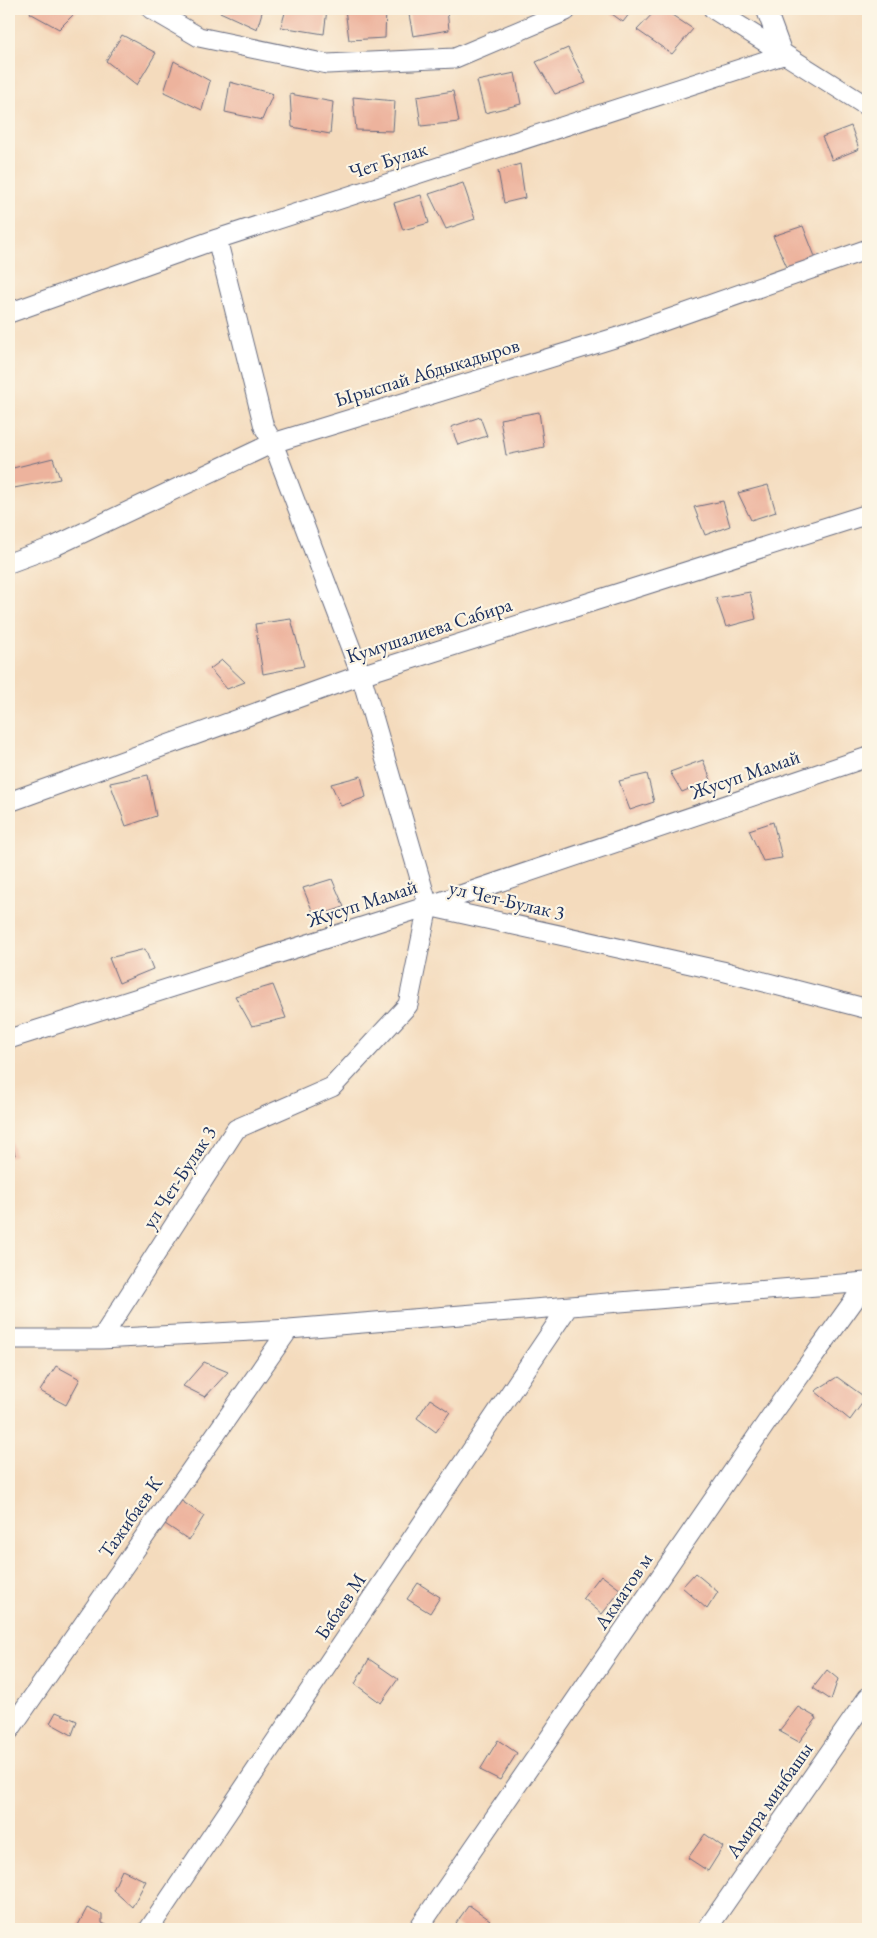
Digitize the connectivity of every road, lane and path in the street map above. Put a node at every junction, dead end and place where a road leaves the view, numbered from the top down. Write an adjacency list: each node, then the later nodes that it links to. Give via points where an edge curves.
1 (151, 9): 2 (street, via 198,37 327,64 455,58 566,11)
2 (562, 9)
3 (713, 9): 5 (street)
4 (766, 9): 5 (street)
5 (783, 55): 6 (street); 7 (street, Чет Булак)
6 (868, 107)
7 (217, 239): 9 (street, Чет Булак); 10 (street, via 264,427)
8 (868, 250): 10 (street, Ырыспай Абдыкадыров, via 621,336)
9 (9, 313)
10 (273, 443): 12 (street, Ырыспай Абдыкадыров, via 55,546); 13 (street)
11 (868, 514): 13 (street, Кумушалиева Сабира)
12 (9, 562)
13 (360, 675): 15 (street, Кумушалиева Сабира); 16 (street)
14 (868, 756): 16 (street, Жусуп Мамай)
15 (9, 802)
16 (428, 906): 17 (street, ул Чет-Булак 3, via 722,971); 18 (street, Жусуп Мамай); 23 (street, ул Чет-Булак 3, via 408,1005 332,1087 236,1129)
17 (868, 1009)
18 (9, 1039)
19 (867, 1281): 20 (street); 27 (street, Акматов м)
20 (568, 1307): 21 (street); 26 (street, Бабаев М)
21 (289, 1329): 23 (street); 25 (street, Тажибаев К)
22 (9, 1339): 23 (street)
23 (101, 1339)
24 (868, 1697): 28 (street, Амира минбашы)
25 (9, 1732)
26 (150, 1929)
27 (418, 1929)
28 (707, 1929)

